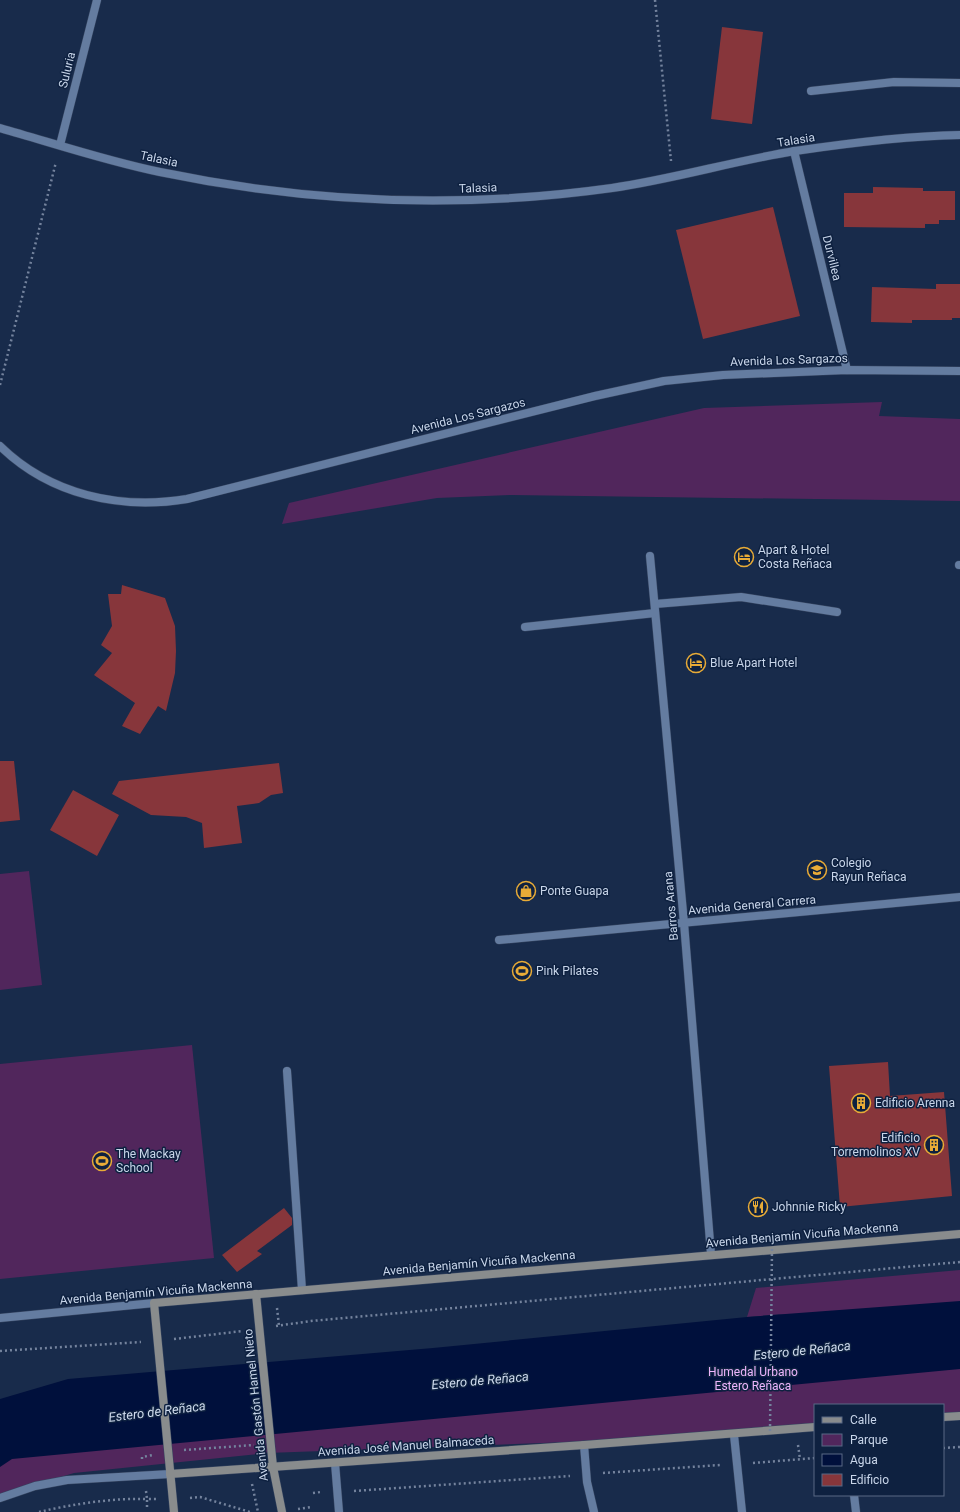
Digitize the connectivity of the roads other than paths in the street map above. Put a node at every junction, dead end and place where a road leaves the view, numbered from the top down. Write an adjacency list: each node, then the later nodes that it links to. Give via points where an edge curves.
1 (97, 0): 6 (street, Suluria)
2 (960, 83): 3 (street, via 894,82)
3 (811, 91)
4 (0, 128): 6 (street, Talasia)
5 (960, 135): 7 (street, Talasia, via 889,139)
6 (60, 145): 7 (street, Talasia, via 158,172 226,184 295,194 433,201 493,200 584,192 673,178)
7 (794, 151): 8 (street, Durvillea)
8 (847, 370): 9 (street, Avenida Los Sargazos); 10 (street, Avenida Los Sargazos, via 723,374 664,381 164,503 117,502 70,490 25,467)
9 (960, 371)
10 (0, 446)
11 (650, 556): 12 (street, Barros Arana)
12 (655, 604): 13 (street, via 741,597); 14 (street, Barros Arana)
13 (837, 612)
14 (655, 613): 15 (street); 17 (street, Barros Arana)
15 (525, 627)
16 (960, 897): 17 (street, Avenida General Carrera)
17 (684, 923): 18 (street, Avenida General Carrera); 21 (street, Barros Arana)
18 (499, 940)
19 (287, 1071): 22 (street)
20 (960, 1234): 21 (main road, Avenida Benjamín Vicuña Mackenna)
21 (712, 1254): 22 (main road, Avenida Benjamín Vicuña Mackenna)
22 (302, 1290): 23 (main road, Avenida Benjamín Vicuña Mackenna)
23 (256, 1294): 24 (main road, Avenida Benjamín Vicuña Mackenna); 32 (main road, Avenida Gastón Hamel Nieto)
24 (154, 1303): 25 (street, Avenida Benjamín Vicuña Mackenna); 33 (main road)
25 (0, 1318)
26 (960, 1416): 27 (main road)
27 (944, 1417)
28 (814, 1427): 29 (main road, Avenida José Manuel Balmaceda)
29 (734, 1434): 30 (main road, Avenida José Manuel Balmaceda); 40 (street)
30 (584, 1446): 31 (main road, Avenida José Manuel Balmaceda); 39 (street, via 587,1482)
31 (335, 1463): 32 (main road, Avenida José Manuel Balmaceda); 38 (street)
32 (273, 1467): 33 (main road, Avenida José Manuel Balmaceda); 37 (main road, Avenida Gastón Hamel Nieto)
33 (170, 1474): 35 (street, Avenida José Manuel Balmaceda, via 67,1480 35,1486); 36 (main road)
34 (854, 1496): 41 (street)
35 (0, 1498)
36 (174, 1512)
37 (282, 1512)
38 (339, 1512)
39 (594, 1512)
40 (742, 1512)
41 (856, 1512)

